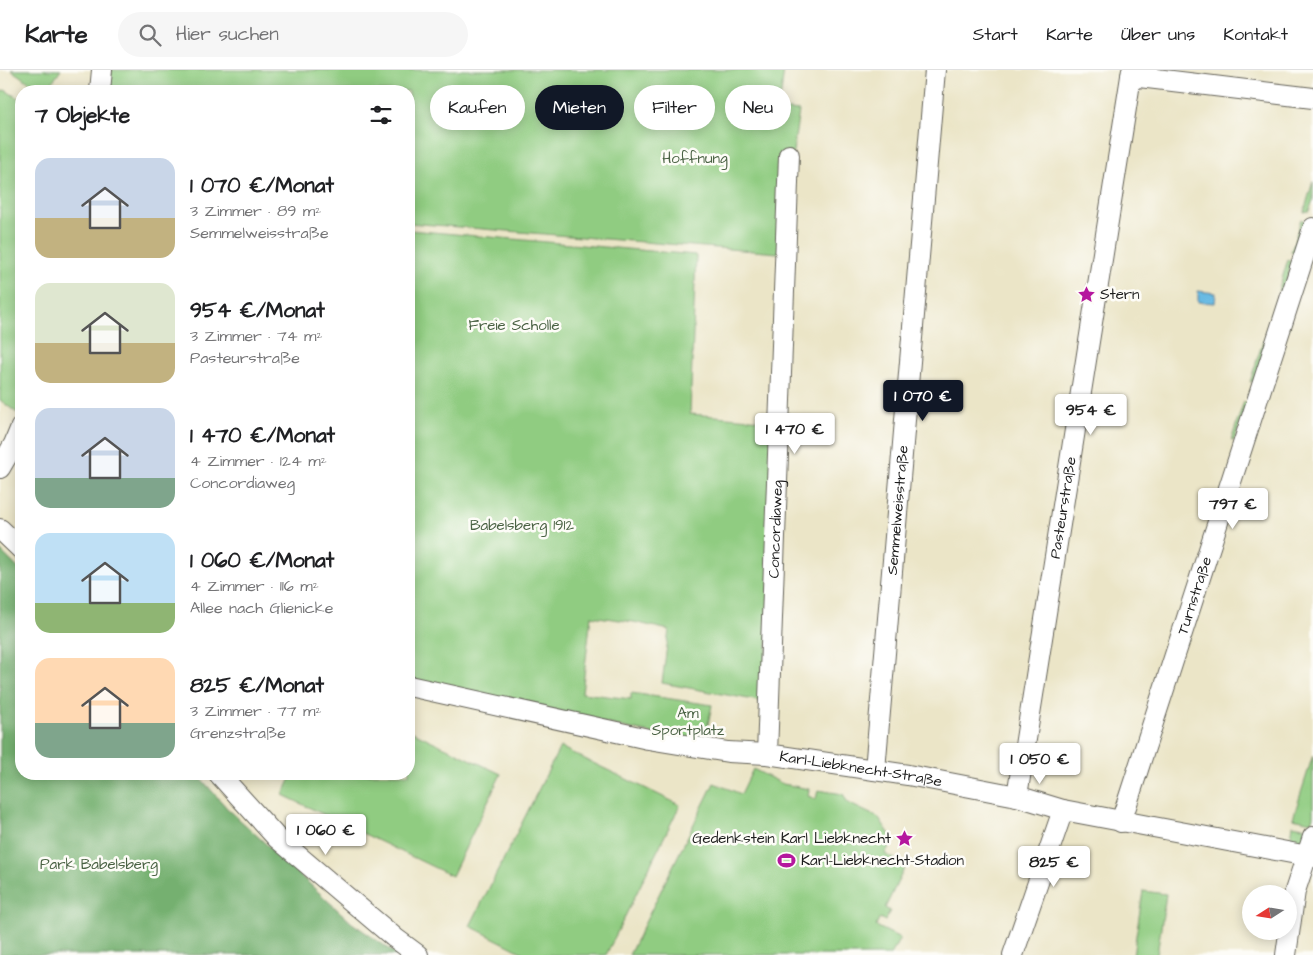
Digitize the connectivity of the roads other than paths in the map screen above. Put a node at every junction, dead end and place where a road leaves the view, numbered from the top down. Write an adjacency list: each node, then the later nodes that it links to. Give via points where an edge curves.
1 (102, 70): 4 (street)
2 (935, 70): 14 (street, Semmelweisstraße)
3 (1131, 73): 5 (street); 16 (street, Pasteurstraße)
4 (101, 85)
5 (1313, 98)
6 (789, 155): 13 (street, Concordiaweg)
7 (1313, 228): 18 (street, Turnstraße)
8 (15, 441): 9 (street)
9 (0, 468)
10 (0, 529): 11 (street)
11 (15, 543)
12 (415, 687): 13 (street, Karl-Liebknecht-Straße, via 648,739 728,752)
13 (767, 754): 14 (street, Karl-Liebknecht-Straße)
14 (875, 770): 16 (street, Karl-Liebknecht-Straße)
15 (224, 780): 21 (street, via 276,838)
16 (1016, 796): 17 (street, Karl-Liebknecht-Straße)
17 (1063, 810): 18 (street, Karl-Liebknecht-Straße); 22 (street)
18 (1121, 822): 20 (street, Karl-Liebknecht-Straße)
19 (1313, 837): 20 (street)
20 (1310, 857): 23 (street, via 1295,891)
21 (418, 955)
22 (1013, 955)
23 (1286, 955)

